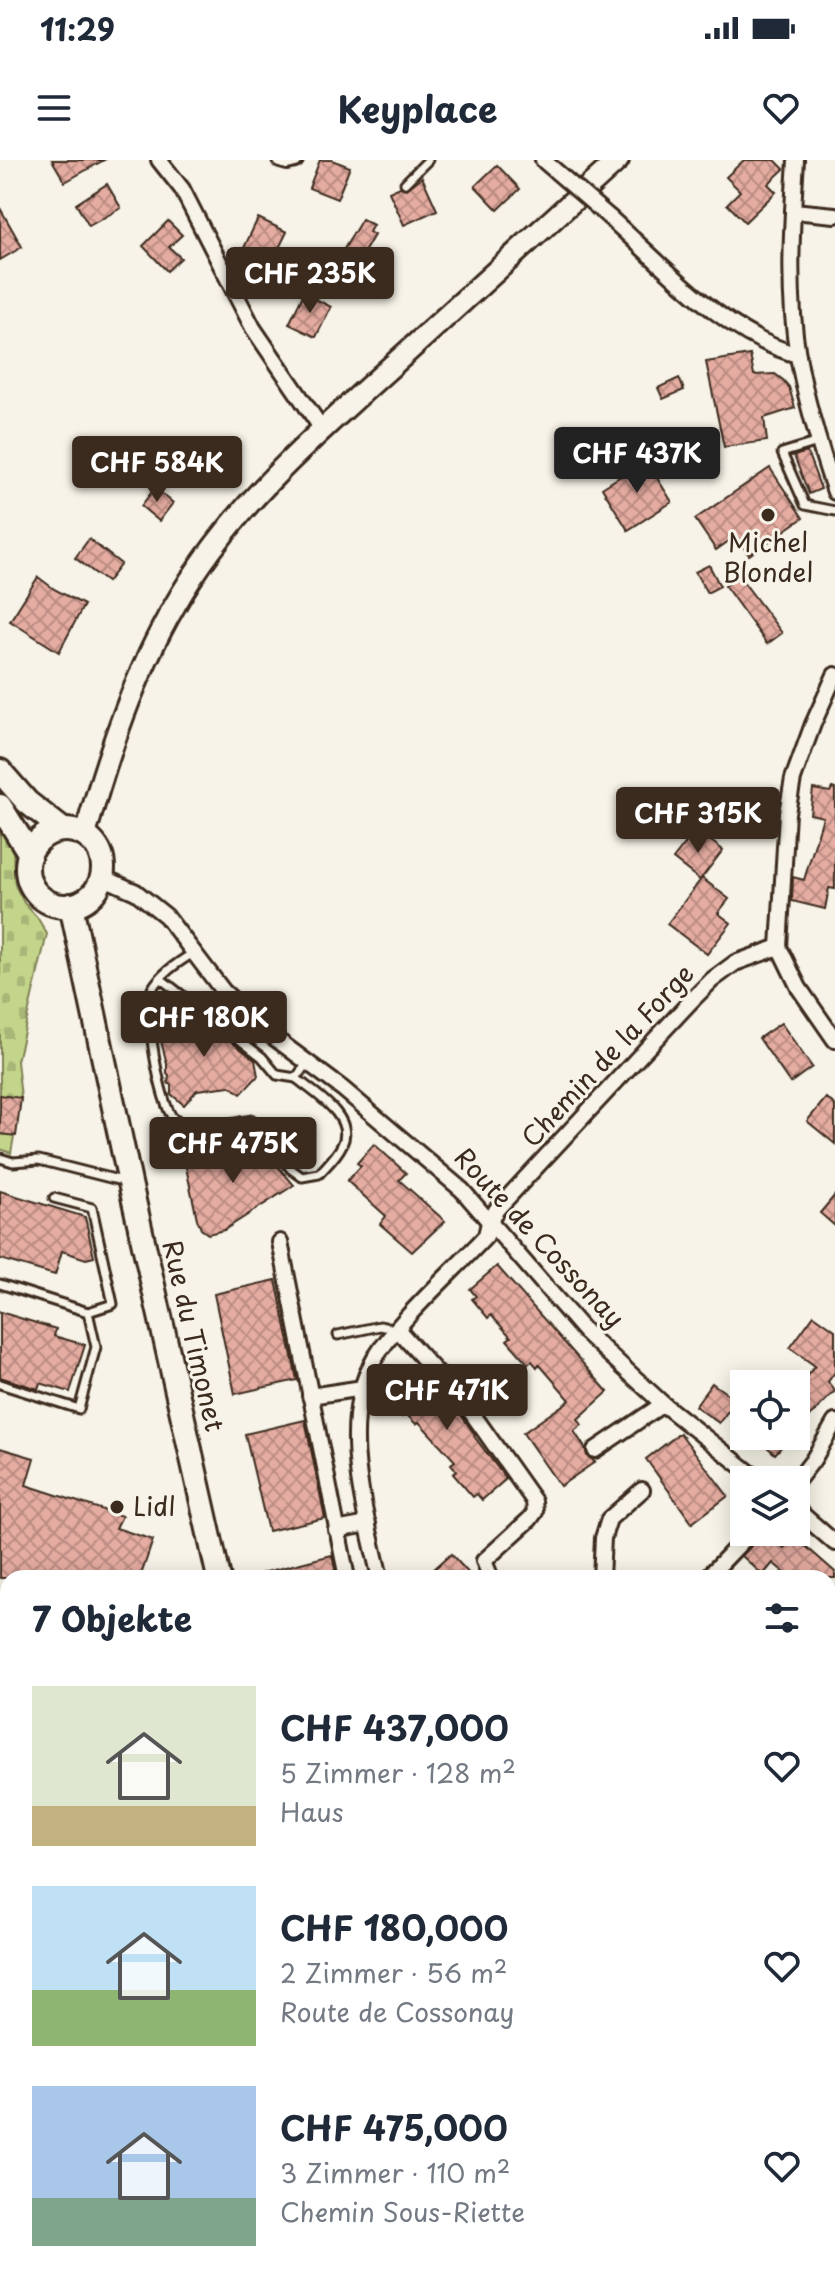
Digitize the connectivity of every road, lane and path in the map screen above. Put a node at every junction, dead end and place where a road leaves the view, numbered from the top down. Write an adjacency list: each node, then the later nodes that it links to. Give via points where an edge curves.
1 (159, 160): 12 (street, via 182,189 253,328)
2 (280, 160): 3 (street)
3 (295, 160)
4 (428, 160): 8 (lane)
5 (543, 160): 11 (street, bridge, via 732,326)
6 (618, 160): 12 (main road)
7 (796, 160): 9 (street)
8 (405, 183)
9 (793, 211): 10 (street); 11 (street)
10 (835, 215)
11 (798, 355): 13 (street)
12 (322, 429): 20 (main road, via 243,508 176,603 135,684)
13 (818, 442): 14 (street); 15 (lane, via 782,453 805,505)
14 (835, 492)
15 (835, 511)
16 (835, 675): 24 (street, via 793,779)
17 (0, 771): 19 (main road, via 27,802)
18 (0, 806): 21 (main road)
19 (63, 830): 20 (main road); 21 (main road, via 43,837)
20 (85, 835): 22 (main road, via 100,854)
21 (30, 854): 23 (main road, via 29,880 36,891 45,900)
22 (102, 877): 23 (main road, via 91,896); 25 (street, Route de Cossonay, via 136,892 166,916)
23 (71, 905): 31 (main road, Rue du Timonet)
24 (779, 947): 27 (street, via 799,988); 33 (street, Chemin de la Forge, via 735,963 712,980)
25 (193, 953): 26 (lane); 28 (street, Route de Cossonay, via 223,991)
26 (161, 979): 29 (lane, via 262,1057 277,1075); 29 (lane, via 152,989 148,1008 165,1102 173,1118 204,1127 252,1120 291,1169 302,1177 319,1174 344,1142 345,1125)
27 (835, 1040)
28 (307, 1063): 29 (lane); 33 (street, Route de Cossonay, via 429,1161)
29 (296, 1078)
30 (0, 1158): 31 (lane, via 39,1160)
31 (130, 1183): 53 (main road, Rue du Timonet)
32 (54, 1198): 36 (lane, via 92,1208 113,1304)
33 (489, 1222): 37 (street, Chemin de la Forge, via 486,1236); 42 (street, Route de Cossonay, via 585,1332)
34 (280, 1242): 41 (street)
35 (0, 1284): 36 (lane)
36 (88, 1312): 39 (lane, via 96,1347 79,1409)
37 (397, 1329): 38 (lane, via 380,1326); 40 (street, Chemin de la Forge, via 375,1359); 56 (street, via 469,1409 534,1501 530,1519 484,1561)
38 (338, 1335)
39 (0, 1384)
40 (363, 1388): 41 (street); 49 (street, Chemin de la Forge, via 355,1443)
41 (310, 1396): 50 (street)
42 (663, 1404): 44 (street); 45 (street, Route de Cossonay)
43 (835, 1422): 46 (street)
44 (595, 1450)
45 (741, 1466)
46 (808, 1466)
47 (642, 1490): 57 (street, via 609,1519)
48 (810, 1521): 51 (street)
49 (368, 1524): 50 (street); 55 (street, Chemin de la Forge)
50 (336, 1530): 54 (street)
51 (835, 1543)
52 (738, 1546): 58 (street)
53 (216, 1570)
54 (345, 1570)
55 (378, 1570)
56 (488, 1570)
57 (601, 1570)
58 (715, 1570)

